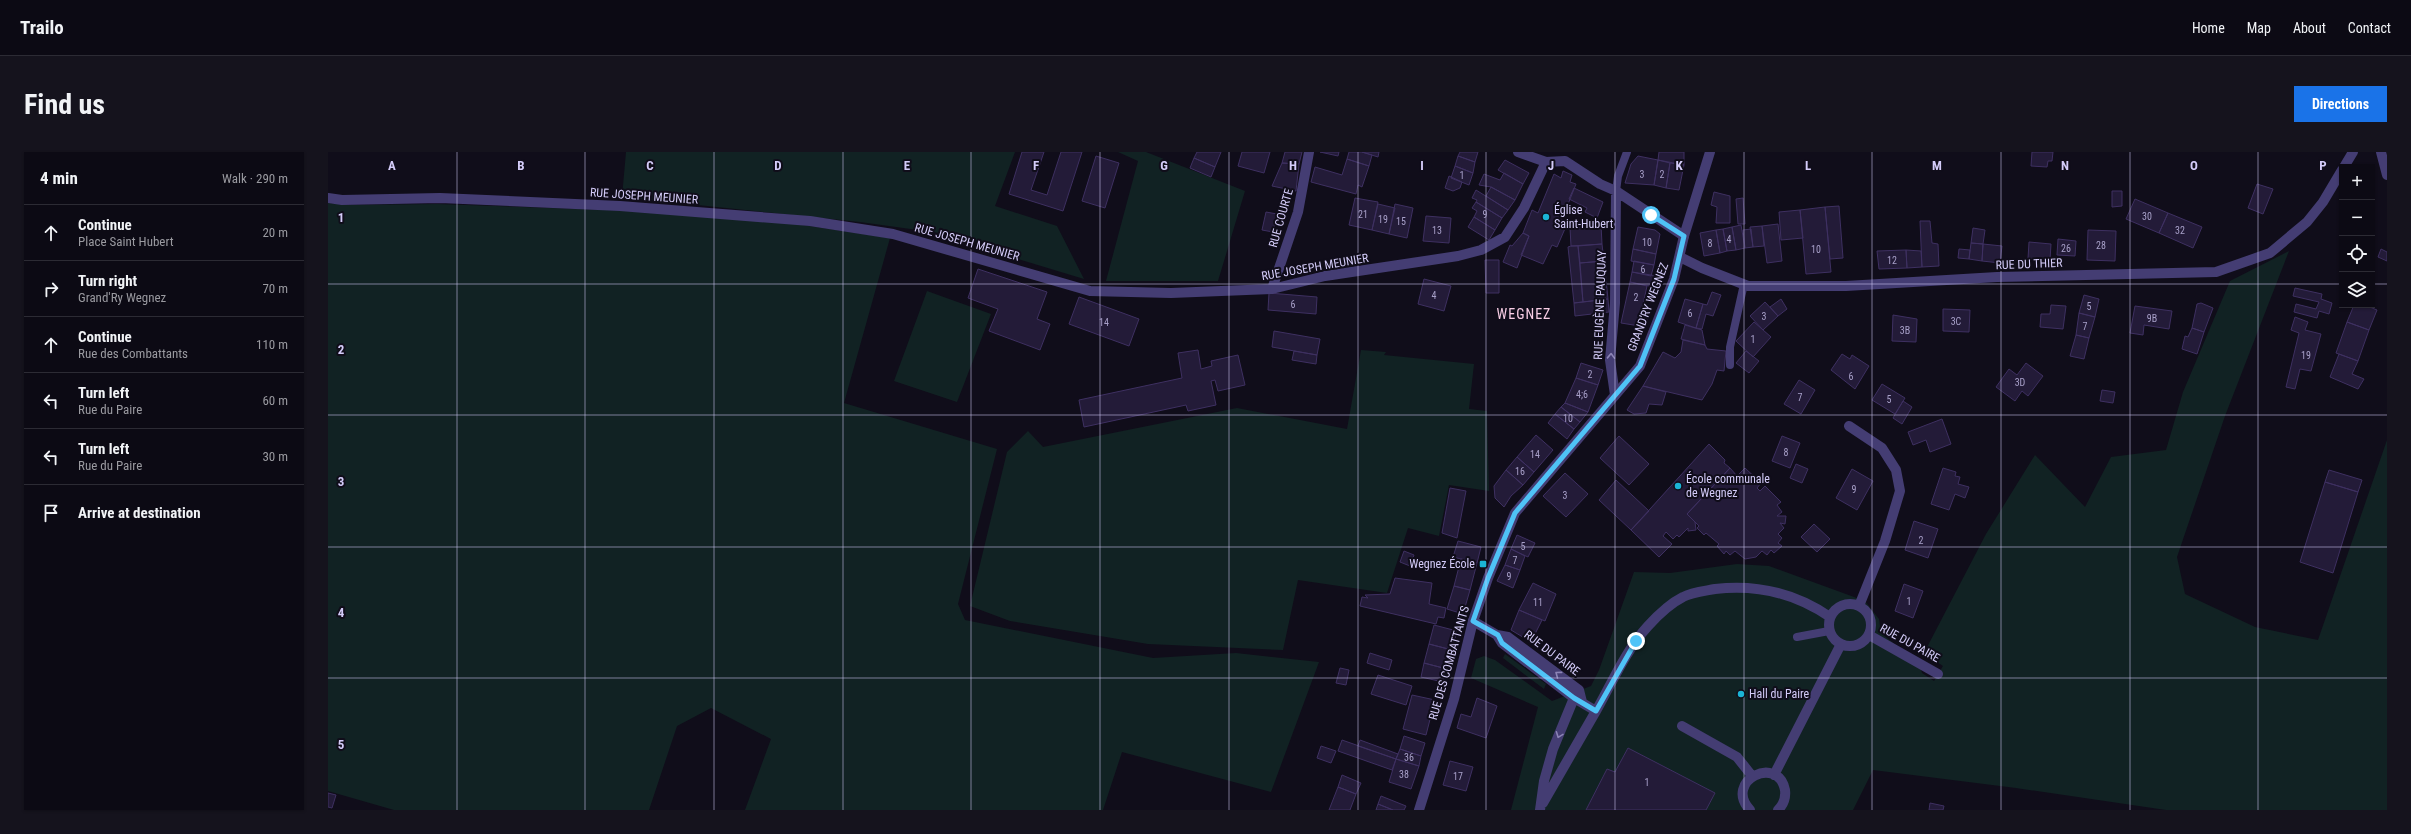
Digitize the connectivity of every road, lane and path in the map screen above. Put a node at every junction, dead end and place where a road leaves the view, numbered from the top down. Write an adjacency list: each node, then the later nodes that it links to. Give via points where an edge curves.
1 (1309, 152): 16 (street, RUE COURTE, via 1298,212)
2 (1518, 152): 7 (street)
3 (1627, 152): 11 (lane, via 1618,176)
4 (1710, 152): 13 (street, GRAND'RY WEGNEZ)
5 (2353, 152): 8 (street)
6 (2381, 152): 10 (street)
7 (1546, 162): 11 (street, via 1565,161 1600,184); 16 (street, RUE JOSEPH MEUNIER, via 1524,208 1505,237 1481,250 1458,256 1325,276)
8 (2346, 164)
9 (2339, 175): 15 (street, RUE DU THIER, via 2307,222 2270,253 2216,272 1997,277 1846,286)
10 (2387, 175)
11 (1616, 191): 13 (street); 18 (street, RUE EUGÈNE PAUQUAY, one-way to 11, via 1610,360 1615,304)
12 (328, 198): 16 (street, RUE JOSEPH MEUNIER, via 440,198 612,206 810,221 893,234 1090,291 1171,293)
13 (1684, 236): 14 (street, GRAND'RY WEGNEZ)
14 (1680, 258): 15 (street, RUE DU THIER); 18 (street, GRAND'RY WEGNEZ, via 1640,366)
15 (1744, 284): 17 (lane, via 1730,347)
16 (1272, 289)
17 (1730, 365)
18 (1615, 395): 22 (street, RUE DES COMBATTANTS, via 1515,513)
19 (1849, 426): 20 (street, via 1882,448 1896,470 1900,491 1885,541)
20 (1859, 606): 21 (street, via 1845,604); 24 (street, RUE DU PAIRE, via 1865,609 1871,621)
21 (1830, 617): 23 (street); 29 (street, via 1812,605 1786,594 1761,588 1720,589 1684,596 1664,610 1636,641)
22 (1473, 621): 28 (street, RUE DU PAIRE, via 1498,635 1502,643); 34 (street, RUE DES COMBATTANTS, via 1454,699)
23 (1829, 630): 25 (lane); 26 (street)
24 (1869, 635): 26 (street, RUE DU PAIRE, via 1854,646); 27 (street, RUE DU PAIRE)
25 (1797, 637)
26 (1841, 644): 31 (street)
27 (1938, 674)
28 (1578, 700): 29 (street, RUE DU PAIRE); 33 (street, one-way to 33, via 1553,749 1544,781)
29 (1596, 711): 33 (street)
30 (1682, 726): 32 (street, via 1737,756)
31 (1774, 775): 32 (street, via 1763,772); 36 (street, via 1780,779 1786,793)
32 (1752, 776): 35 (street, via 1742,792 1745,804)
33 (1541, 807)
34 (1419, 810)
35 (1750, 810)
36 (1778, 810)

